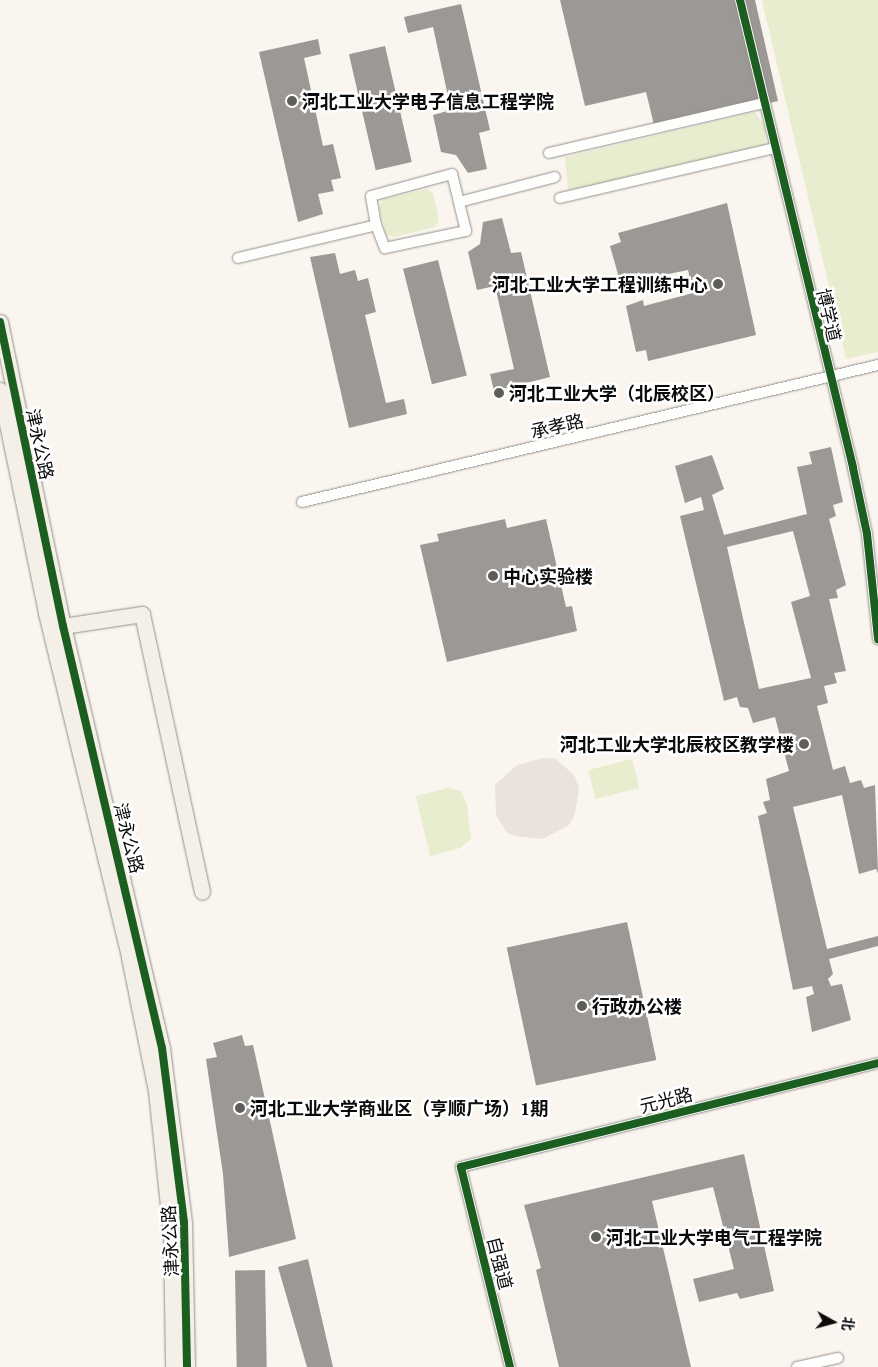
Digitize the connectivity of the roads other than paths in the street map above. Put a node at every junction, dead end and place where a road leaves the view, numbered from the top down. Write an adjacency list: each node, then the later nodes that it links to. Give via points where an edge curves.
1 (740, 0): 2 (street, 博学道)
2 (764, 103): 3 (street, 博学道); 4 (street)
3 (775, 148): 6 (street); 13 (street, 博学道)
4 (549, 153)
5 (555, 177): 7 (street)
6 (560, 198)
7 (459, 202): 8 (street, via 466,231 385,248); 8 (street, via 452,174 371,196)
8 (376, 225): 9 (street)
9 (238, 258)
10 (0, 322): 11 (street, 津永公路)
11 (2, 347): 16 (street, 津永公路)
12 (878, 365): 13 (street, 承孝路)
13 (829, 377): 15 (street, 承孝路); 17 (street, 博学道, via 867,534)
14 (0, 390): 22 (street, 津永公路, via 46,613 131,966 156,1091 171,1234)
15 (302, 502)
16 (63, 626): 18 (street, via 142,614); 23 (street, 津永公路, via 150,990 171,1097 185,1232)
17 (878, 639)
18 (202, 892)
19 (878, 1064): 20 (street, 元光路)
20 (461, 1167): 24 (street, 自强道)
21 (838, 1358): 25 (street)
22 (173, 1367)
23 (187, 1367)
24 (510, 1367)
25 (797, 1367)

